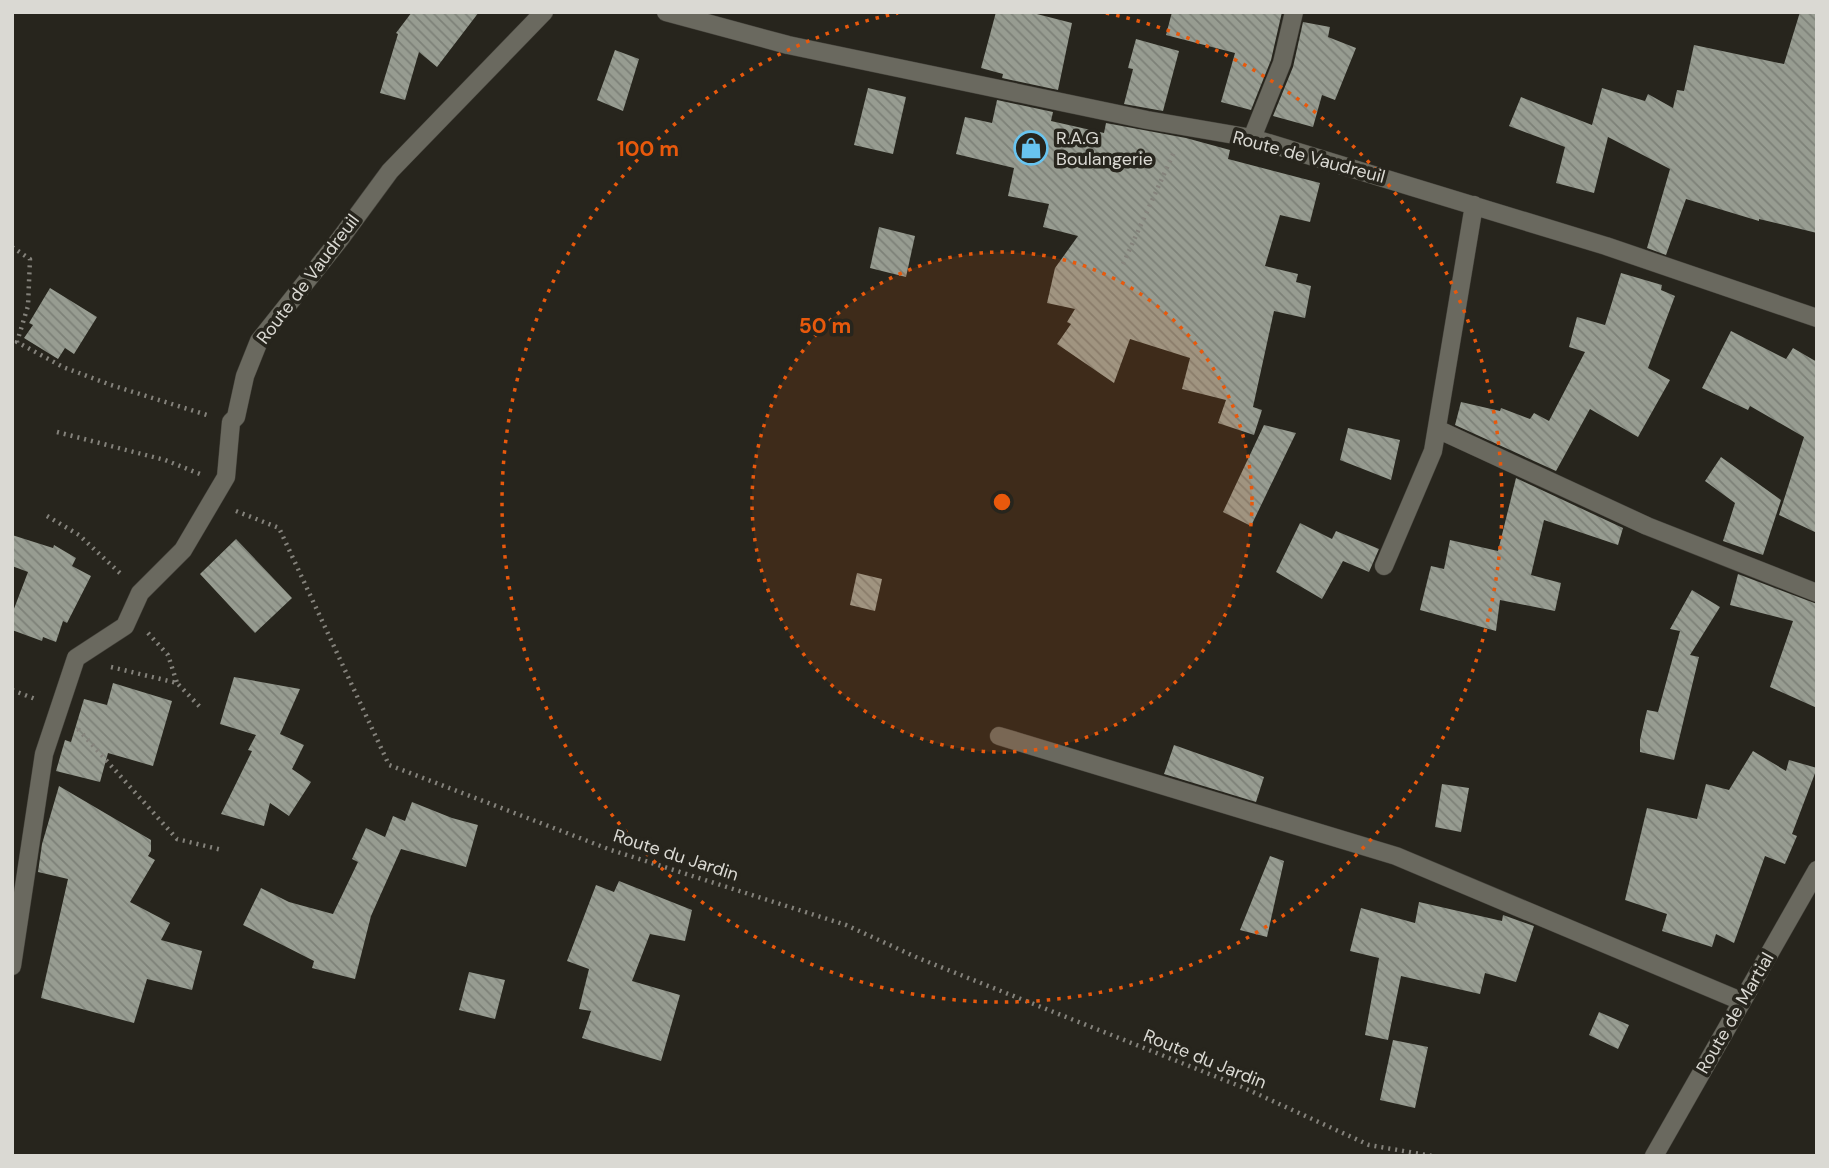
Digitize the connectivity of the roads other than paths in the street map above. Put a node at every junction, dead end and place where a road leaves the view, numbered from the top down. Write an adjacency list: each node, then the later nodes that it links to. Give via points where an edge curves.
1 (544, 12): 12 (street, Route de Vaudreuil, via 390,170 259,341 231,422 226,477 212,502 183,550 140,593 125,626 76,658 44,754)
2 (666, 12): 4 (street, Route de Vaudreuil, via 788,45)
3 (1294, 12): 4 (street, via 1282,63)
4 (1252, 138): 5 (street, Route de Vaudreuil)
5 (1474, 205): 6 (street, Route de Vaudreuil); 7 (street)
6 (1817, 318)
7 (1437, 429): 8 (street, via 1433,451); 9 (street, via 1647,526)
8 (1384, 566)
9 (1817, 593)
10 (999, 736): 13 (street, via 1396,856)
11 (1817, 870): 13 (street, Route de Martial)
12 (12, 966)
13 (1741, 1001): 14 (street, Route de Martial)
14 (1654, 1156)

